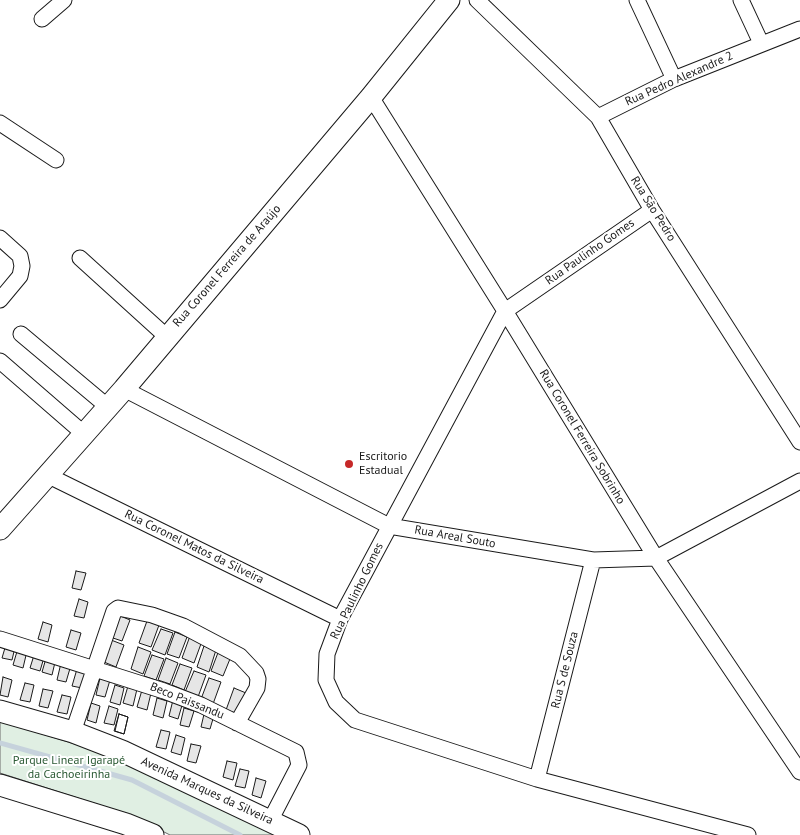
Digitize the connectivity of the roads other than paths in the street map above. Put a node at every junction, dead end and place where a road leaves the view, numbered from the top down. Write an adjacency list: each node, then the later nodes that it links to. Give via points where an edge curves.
1 (64, 0): 6 (street)
2 (449, 0): 10 (street, Rua Coronel Ferreira de Araújo)
3 (477, 0): 11 (street, Rua São Pedro)
4 (637, 0): 9 (street)
5 (741, 0): 8 (street)
6 (42, 19)
7 (800, 29): 8 (street, Rua Pedro Alexandre 2)
8 (761, 43): 9 (street, Rua Pedro Alexandre 2)
9 (674, 79): 11 (street, Rua Pedro Alexandre 2)
10 (371, 98): 18 (street, Rua Coronel Ferreira Sobrinho); 20 (street, Rua Coronel Ferreira de Araújo)
11 (598, 117): 14 (street, Rua São Pedro)
12 (0, 123): 13 (street)
13 (56, 160)
14 (652, 210): 18 (street, Rua Paulinho Gomes); 25 (street, Rua São Pedro)
15 (0, 238): 17 (street, via 20,256 22,266 20,276)
16 (80, 258): 20 (street)
17 (0, 300)
18 (506, 311): 28 (street, Rua Paulinho Gomes); 30 (street, Rua Coronel Ferreira Sobrinho)
19 (21, 334): 23 (street)
20 (167, 337): 22 (street, Rua Coronel Ferreira de Araújo)
21 (0, 361): 24 (street)
22 (124, 389): 23 (street, Rua Coronel Ferreira de Araújo); 28 (street, Rua Areal Souto)
23 (108, 407): 24 (street, Rua Coronel Ferreira de Araújo)
24 (83, 433): 26 (street, Rua Coronel Ferreira de Araújo)
25 (800, 442)
26 (47, 475): 29 (street, Rua Coronel Ferreira de Araújo); 32 (street, Rua Coronel Matos da Silveira)
27 (800, 481): 30 (street, Rua Areal Souto)
28 (389, 526): 31 (street, Rua Areal Souto); 32 (street, Rua Paulinho Gomes)
29 (0, 529)
30 (656, 558): 31 (street, Rua Areal Souto); 38 (street, Rua Coronel Ferreira Sobrinho)
31 (594, 560): 39 (street, Rua S de Souza)
32 (340, 619): 39 (street, Rua Paulinho Gomes, via 327,654 326,680 336,702 355,720)
33 (0, 639): 34 (street, Beco Paissandu)
34 (95, 668): 36 (street, Beco Paissandu, via 164,690); 36 (street, via 118,608 184,626 240,656 256,673 257,688); 37 (street)
35 (0, 711): 37 (street, Avenida Marques da Silveira)
36 (237, 723): 41 (street, Beco Paissandu, via 296,752 299,758 299,765)
37 (73, 732): 41 (street, Avenida Marques da Silveira, via 122,751)
38 (800, 772)
39 (537, 779): 44 (street, Rua Paulinho Gomes)
40 (0, 785): 42 (street)
41 (270, 821): 43 (street, Avenida Marques da Silveira)
42 (153, 835)
43 (299, 835)
44 (748, 835)

